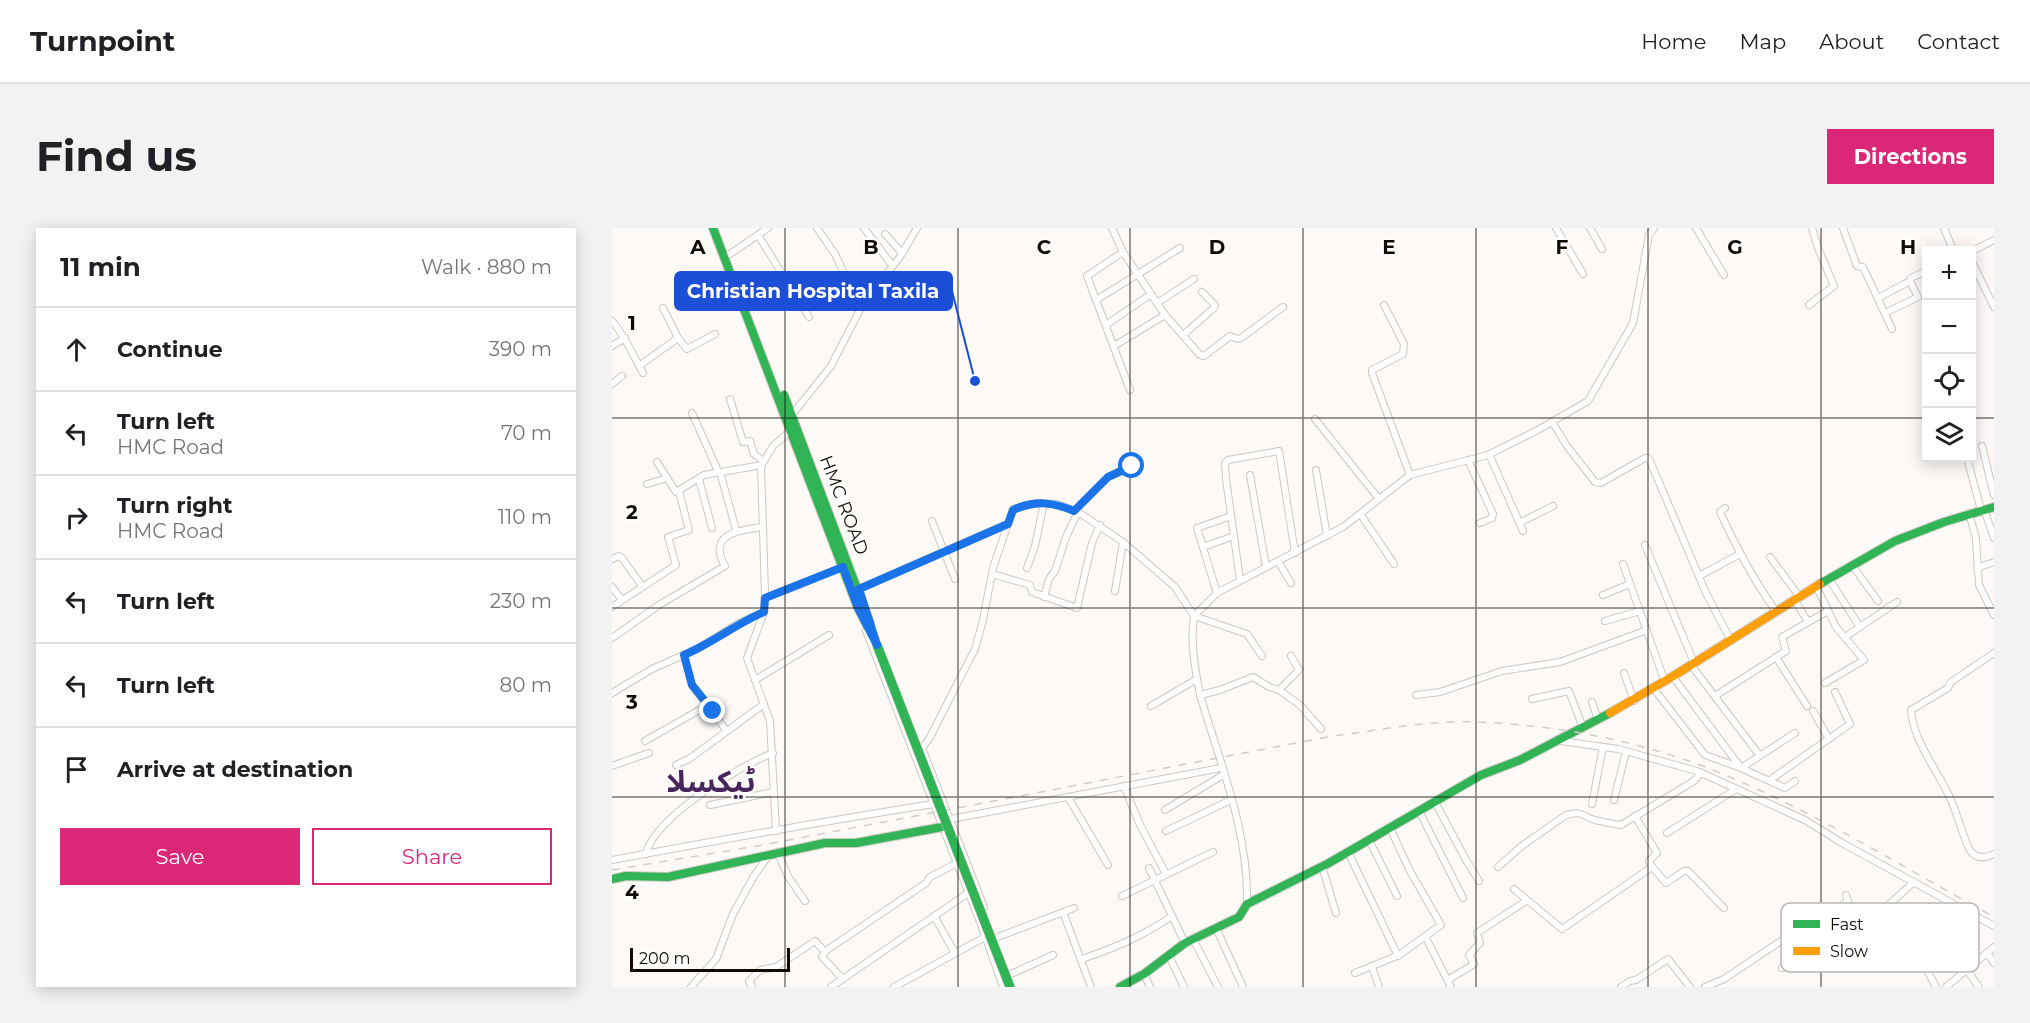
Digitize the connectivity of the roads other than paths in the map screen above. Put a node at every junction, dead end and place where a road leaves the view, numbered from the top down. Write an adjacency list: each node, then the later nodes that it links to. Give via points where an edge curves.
1 (713, 228): 65 (street, HMC ROAD)
2 (720, 228): 24 (street, HMC ROAD)
3 (768, 228): 16 (street)
4 (817, 228): 37 (street, via 849,286)
5 (864, 228): 25 (street)
6 (917, 228): 23 (street)
7 (1112, 228): 22 (street)
8 (1557, 228): 27 (street)
9 (1590, 228): 20 (street)
10 (1654, 228): 64 (street, via 1649,235 1633,323 1588,401)
11 (1696, 228): 30 (street)
12 (1812, 228): 40 (street, via 1834,286)
13 (1843, 228): 35 (street, via 1857,266 1863,267)
14 (1944, 228): 18 (street)
15 (885, 234): 23 (street)
16 (758, 235): 24 (street); 46 (street)
17 (1994, 240): 21 (street)
18 (1951, 246)
19 (1180, 248): 29 (street)
20 (1602, 249)
21 (1976, 249)
22 (1123, 252): 29 (street); 36 (street, via 1087,276)
23 (902, 253): 25 (street)
24 (730, 254): 65 (street, HMC ROAD)
25 (892, 265): 37 (street)
26 (1976, 272): 42 (street)
27 (1583, 274)
28 (1922, 274): 32 (street)
29 (1137, 275): 34 (street); 36 (street)
30 (1724, 275)
31 (1194, 279): 38 (street)
32 (1910, 281): 35 (street); 44 (street, via 1918,297)
33 (1202, 292): 51 (street, via 1214,308)
34 (1151, 294): 38 (street); 48 (street)
35 (1878, 298): 44 (street)
36 (1096, 300): 48 (street)
37 (864, 302): 65 (street, via 831,366)
38 (1157, 303): 45 (street)
39 (1384, 305): 76 (street, via 1405,351 1372,373)
40 (1809, 305)
41 (1282, 307): 51 (street, via 1241,338 1230,336 1204,356)
42 (1994, 307)
43 (663, 308): 53 (street)
44 (1885, 314): 49 (street)
45 (1165, 315): 51 (street); 55 (street)
46 (809, 318)
47 (612, 321): 52 (street)
48 (1106, 325): 55 (street)
49 (1892, 329)
50 (715, 334): 53 (street, via 687,349)
51 (1183, 335)
52 (625, 338): 54 (street); 56 (street)
53 (678, 338): 56 (street)
54 (612, 346)
55 (1114, 346): 60 (street)
56 (639, 366): 57 (street)
57 (644, 373)
58 (622, 375): 59 (street)
59 (612, 384)
60 (1130, 390)
61 (730, 399): 71 (street, via 743,442 750,441 754,454)
62 (692, 413): 74 (street)
63 (1315, 419): 82 (street)
64 (1552, 422): 67 (street); 121 (street, via 1596,483 1648,458)
65 (790, 423): 71 (street); 116 (street, HMC ROAD); 130 (street, HMC ROAD)
66 (1982, 446): 81 (street)
67 (1489, 454): 68 (street); 93 (street)
68 (1468, 459): 76 (street); 92 (street, via 1493,514)
69 (657, 462): 77 (street)
70 (1968, 462): 86 (street)
71 (763, 463): 74 (street); 96 (street)
72 (1132, 466): 87 (street, via 1108,477)
73 (1316, 470): 101 (street)
74 (719, 472): 78 (street); 98 (street)
75 (1250, 475): 117 (street)
76 (1410, 475): 82 (street)
77 (667, 478): 79 (street); 80 (street)
78 (699, 479): 80 (street); 97 (street)
79 (647, 484)
80 (679, 491): 127 (street, via 688,530 668,537 675,565)
81 (1994, 495)
82 (1379, 499): 89 (street)
83 (1044, 503): 87 (street); 94 (street, via 1013,510); 118 (street)
84 (1553, 506): 93 (street)
85 (1725, 508): 108 (street, via 1720,512)
86 (1986, 509): 88 (street); 102 (street)
87 (1076, 512): 95 (street); 134 (street)
88 (1969, 513): 115 (street, via 1895,541); 119 (street, via 1976,538)
89 (1361, 515): 101 (street); 113 (street)
90 (1231, 516): 100 (street); 105 (street, via 1197,526); 107 (street, via 1224,463 1279,452)
91 (932, 521): 106 (street)
92 (1480, 523)
93 (1519, 523): 99 (street)
94 (1008, 524): 106 (street); 120 (street)
95 (1100, 525): 103 (street); 134 (street, via 1077,608)
96 (763, 527): 98 (street); 135 (street)
97 (712, 528)
98 (736, 530): 154 (street, via 718,548 725,566)
99 (1523, 531)
100 (1234, 536): 105 (street); 124 (street)
101 (1327, 536): 107 (street)
102 (1994, 538)
103 (1123, 542): 131 (street); 147 (street, via 1175,587)
104 (1645, 545): 161 (street)
105 (1203, 547): 132 (street)
106 (944, 552): 122 (street); 130 (street)
107 (1295, 553): 111 (street)
108 (1740, 554): 121 (street); 142 (street)
109 (1770, 557): 136 (street)
110 (612, 559): 127 (street, via 622,558)
111 (1278, 561): 117 (street); 125 (street)
112 (1994, 562): 119 (street)
113 (1394, 564)
114 (1623, 564): 126 (street)
115 (1852, 565): 123 (street); 138 (street)
116 (843, 567): 135 (street); 141 (street, HMC ROAD)
117 (1266, 567): 124 (street)
118 (1027, 568)
119 (1977, 568): 146 (street, via 1979,585)
120 (992, 574): 134 (street, via 1030,585 1032,592); 191 (street, via 975,649)
121 (1699, 576): 155 (street)
122 (955, 579)
123 (1828, 579): 128 (street); 150 (street)
124 (1240, 580): 132 (street)
125 (1291, 583)
126 (1630, 584): 133 (street); 143 (street)
127 (642, 586): 137 (street)
128 (1816, 586): 136 (street); 144 (street)
129 (612, 587): 137 (street)
130 (859, 589): 141 (street, HMC ROAD)
131 (1115, 591)
132 (1217, 593): 147 (street)
133 (1603, 595)
134 (1044, 597)
135 (765, 598): 145 (street)
136 (1796, 598): 142 (street); 149 (street)
137 (622, 600): 140 (street)
138 (1878, 601)
139 (1897, 602): 150 (street)
140 (612, 607)
141 (862, 607): 191 (street); 210 (street); 290 (street, HMC ROAD, bridge)
142 (1775, 610): 155 (street)
143 (1640, 611): 148 (street); 151 (street)
144 (1828, 611): 149 (street); 153 (street)
145 (764, 612): 157 (street); 165 (street, via 747,658)
146 (1994, 615)
147 (1194, 616): 158 (street, via 1247,634); 163 (street, via 1191,648)
148 (1605, 621)
149 (1808, 622): 160 (street, via 1782,638 1786,650)
150 (1860, 627): 153 (street)
151 (1647, 630): 164 (street); 172 (street, via 1560,662 1502,671 1440,692)
152 (829, 635): 165 (street)
153 (1845, 637): 166 (street, via 1864,660)
154 (612, 638)
155 (1730, 639): 161 (street)
156 (1994, 653): 228 (street, via 1911,710 1916,734 1950,798 1972,855)
157 (684, 655): 170 (street); 178 (street, via 692,685)
158 (1262, 656)
159 (1291, 656): 168 (street, via 1299,670)
160 (1776, 657): 173 (street); 180 (street)
161 (1692, 664): 164 (street); 173 (street)
162 (1624, 673): 175 (street)
163 (1197, 679): 171 (street); 179 (street)
164 (1669, 679): 167 (street); 198 (street)
165 (755, 680): 177 (street)
166 (1825, 683)
167 (1654, 688): 175 (street); 198 (street, via 1705,755)
168 (1279, 690): 171 (street, via 1253,677); 184 (street, via 1300,705)
169 (1835, 692): 187 (street, via 1850,723)
170 (612, 693)
171 (1200, 695): 199 (street)
172 (1416, 695)
173 (1715, 696): 195 (street)
174 (1532, 699): 183 (street, via 1569,691)
175 (1634, 701): 182 (street)
176 (1592, 702): 182 (street)
177 (764, 704): 185 (street); 194 (street, via 771,721)
178 (708, 705): 185 (street); 188 (street)
179 (1151, 706)
180 (1807, 706)
181 (1813, 711): 187 (street)
182 (1598, 720): 183 (street)
183 (1583, 728): 189 (street)
184 (1321, 729)
185 (726, 730): 196 (street)
186 (1796, 733): 195 (street)
187 (1829, 739): 201 (street)
188 (645, 741)
189 (1561, 741): 190 (street); 209 (street, via 1480,775)
190 (1603, 747): 192 (street); 211 (street)
191 (922, 748): 216 (street)
192 (1626, 752): 200 (street); 208 (street)
193 (649, 753): 197 (street)
194 (773, 753): 205 (street); 227 (street, via 752,761 690,802 662,827)
195 (1760, 756): 198 (street)
196 (676, 765)
197 (612, 766)
198 (1741, 768): 201 (street)
199 (1222, 771): 203 (street); 207 (street); 213 (street)
200 (1701, 773): 204 (street); 215 (street)
201 (1770, 780): 202 (street, via 1785,788)
202 (1795, 781)
203 (1124, 786): 206 (street); 236 (street)
204 (1737, 789): 222 (street); 240 (street, via 1805,820)
205 (773, 792): 212 (street); 220 (street)
206 (1068, 797): 216 (street); 231 (street)
207 (1231, 800): 221 (street); 250 (street, via 1242,837)
208 (1614, 800)
209 (1435, 802): 214 (street); 239 (street)
210 (933, 804): 218 (street); 220 (street)
211 (1592, 804)
212 (710, 805)
213 (1165, 810)
214 (1419, 811): 219 (street); 245 (street)
215 (1635, 816): 233 (street, via 1621,825 1574,813 1523,845); 234 (street, via 1657,853 1649,861)
216 (951, 819): 217 (street)
217 (954, 826): 218 (street); 261 (street)
218 (942, 827): 226 (street); 230 (street)
219 (1390, 828): 223 (street); 262 (street, via 1441,925)
220 (776, 831): 227 (street)
221 (1166, 831)
222 (1667, 833)
223 (1369, 840): 225 (street); 244 (street)
224 (1213, 852): 236 (street)
225 (1348, 852): 232 (street); 271 (street)
226 (773, 853): 237 (street, via 668,877); 246 (street); 285 (street, via 754,876 733,915 716,959)
227 (646, 854): 229 (street)
228 (1994, 854)
229 (612, 860)
230 (957, 863): 242 (street); 266 (street, via 930,877)
231 (1108, 865)
232 (1322, 866): 250 (street); 254 (street)
233 (1498, 867)
234 (1652, 867): 247 (street, via 1562,929); 252 (street, via 1666,883 1688,871)
235 (1149, 868): 238 (street)
236 (1166, 874): 238 (street)
237 (612, 879)
238 (1156, 880): 243 (street); 256 (street)
239 (1479, 880)
240 (1914, 882): 248 (street); 249 (street)
241 (1514, 889): 247 (street)
242 (968, 893): 255 (street); 260 (street)
243 (1122, 896)
244 (1397, 896)
245 (1463, 898)
246 (805, 901)
247 (1526, 901): 283 (street, via 1477,933 1480,943 1469,955 1474,964)
248 (1892, 902)
249 (1952, 903)
250 (1247, 904): 259 (street, via 1239,917)
251 (1074, 908): 253 (street)
252 (1724, 908)
253 (1063, 912): 261 (street); 272 (street)
254 (1336, 913)
255 (934, 916): 267 (street); 282 (street)
256 (1171, 917): 263 (street); 272 (street, via 1120,946)
257 (1979, 918): 258 (street)
258 (1994, 926)
259 (1216, 928): 263 (street); 296 (street)
260 (985, 937): 267 (street); 289 (street)
261 (995, 938): 281 (street)
262 (1426, 938): 271 (street); 283 (street)
263 (1189, 941): 270 (street); 295 (street)
264 (1781, 941): 300 (street, via 1724,979)
265 (1994, 947): 268 (street)
266 (825, 952): 282 (street, via 822,957); 286 (street, via 814,941 776,967 760,970 749,981)
267 (956, 953): 288 (street)
268 (1988, 953): 273 (street); 274 (street)
269 (1053, 955): 281 (street)
270 (1169, 956): 280 (street); 294 (street)
271 (1398, 956): 275 (street)
272 (1082, 959): 291 (street)
273 (1979, 960)
274 (1994, 963)
275 (1372, 967): 279 (street); 297 (street)
276 (1927, 972): 301 (street)
277 (1965, 972): 284 (street)
278 (1968, 972): 302 (street)
279 (1355, 973)
280 (1144, 974): 292 (street); 293 (street)
281 (1009, 975): 290 (street)
282 (843, 979): 287 (street)
283 (1449, 984)
284 (1948, 986)
285 (691, 987)
286 (752, 987)
287 (831, 987)
288 (894, 987)
289 (1003, 987)
290 (1011, 987)
291 (1091, 987)
292 (1120, 987)
293 (1150, 987)
294 (1184, 987)
295 (1218, 987)
296 (1243, 987)
297 (1379, 987)
298 (1621, 987): 299 (street, via 1668,959)
299 (1690, 987)
300 (1705, 987)
301 (1936, 987)
302 (1978, 987)

